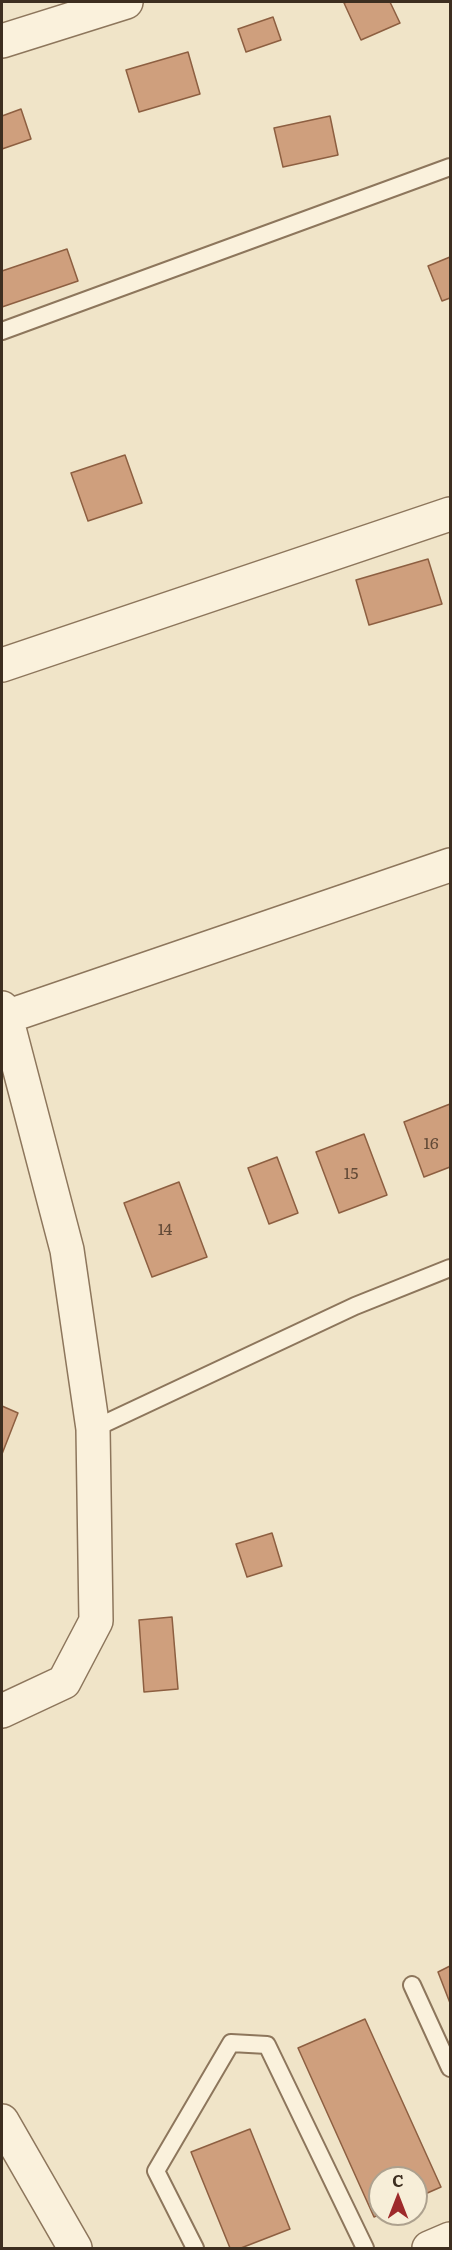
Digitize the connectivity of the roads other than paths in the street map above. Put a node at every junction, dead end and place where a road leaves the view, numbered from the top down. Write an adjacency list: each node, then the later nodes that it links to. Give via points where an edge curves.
1 (126, 2): 2 (street)
2 (2, 41)
3 (450, 167): 4 (lane)
4 (2, 331)
5 (450, 514): 6 (street)
6 (2, 665)
7 (450, 865): 8 (street)
8 (4, 1012): 10 (street, via 67,1250)
9 (450, 1268): 10 (lane, via 355,1306)
10 (93, 1429): 11 (street, via 96,1621 64,1682)
11 (2, 1711)
12 (412, 1985): 13 (lane)
13 (450, 2068)
14 (2, 2121): 16 (street)
15 (450, 2239): 19 (street)
16 (75, 2248)
17 (195, 2248): 18 (lane, via 156,2171 231,2043 267,2045)
18 (364, 2248)
19 (429, 2248)

